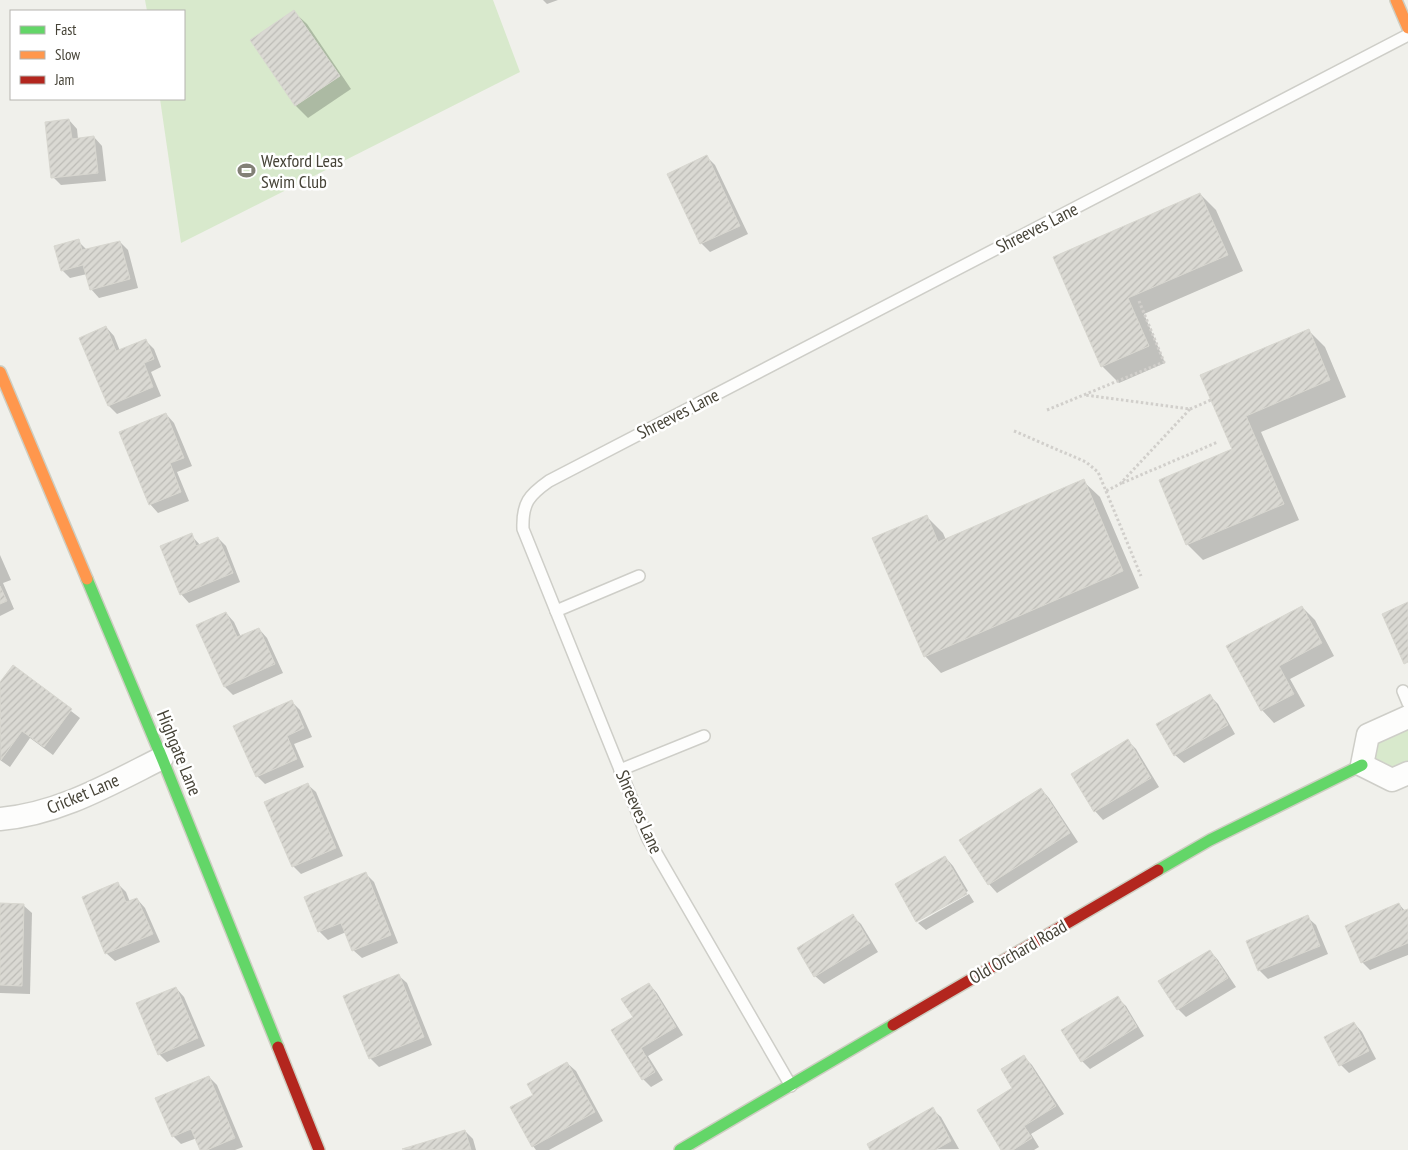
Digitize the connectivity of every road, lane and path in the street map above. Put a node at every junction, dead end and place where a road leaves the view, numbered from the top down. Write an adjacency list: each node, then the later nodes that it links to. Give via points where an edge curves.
1 (1396, 0): 2 (main road)
2 (1408, 28)
3 (1408, 35): 16 (lane, Shreeves Lane, via 532,492 522,516 523,529)
4 (1139, 301): 6 (path, via 1164,362)
5 (0, 372): 21 (main road, Highgate Lane)
6 (1085, 395): 8 (path); 9 (path)
7 (1211, 400): 8 (path)
8 (1190, 409): 12 (path)
9 (1046, 410)
10 (1014, 431): 13 (path, via 1086,462 1098,472)
11 (1218, 442): 12 (path)
12 (1120, 484): 13 (path)
13 (1106, 490): 15 (path)
14 (638, 576): 16 (lane)
15 (1141, 576)
16 (556, 611): 23 (lane, Shreeves Lane)
17 (1403, 691): 18 (lane)
18 (1408, 703)
19 (1408, 716): 22 (street, via 1368,735)
20 (704, 736): 23 (lane)
21 (162, 758): 25 (street, Cricket Lane, via 75,801 26,817); 27 (main road, Highgate Lane)
22 (1362, 765): 24 (street, via 1392,780); 26 (main road, Old Orchard Road, via 1210,840)
23 (620, 770): 26 (lane, Shreeves Lane, via 648,839)
24 (1408, 773)
25 (0, 819)
26 (790, 1086): 28 (main road, Old Orchard Road)
27 (319, 1150)
28 (680, 1150)

